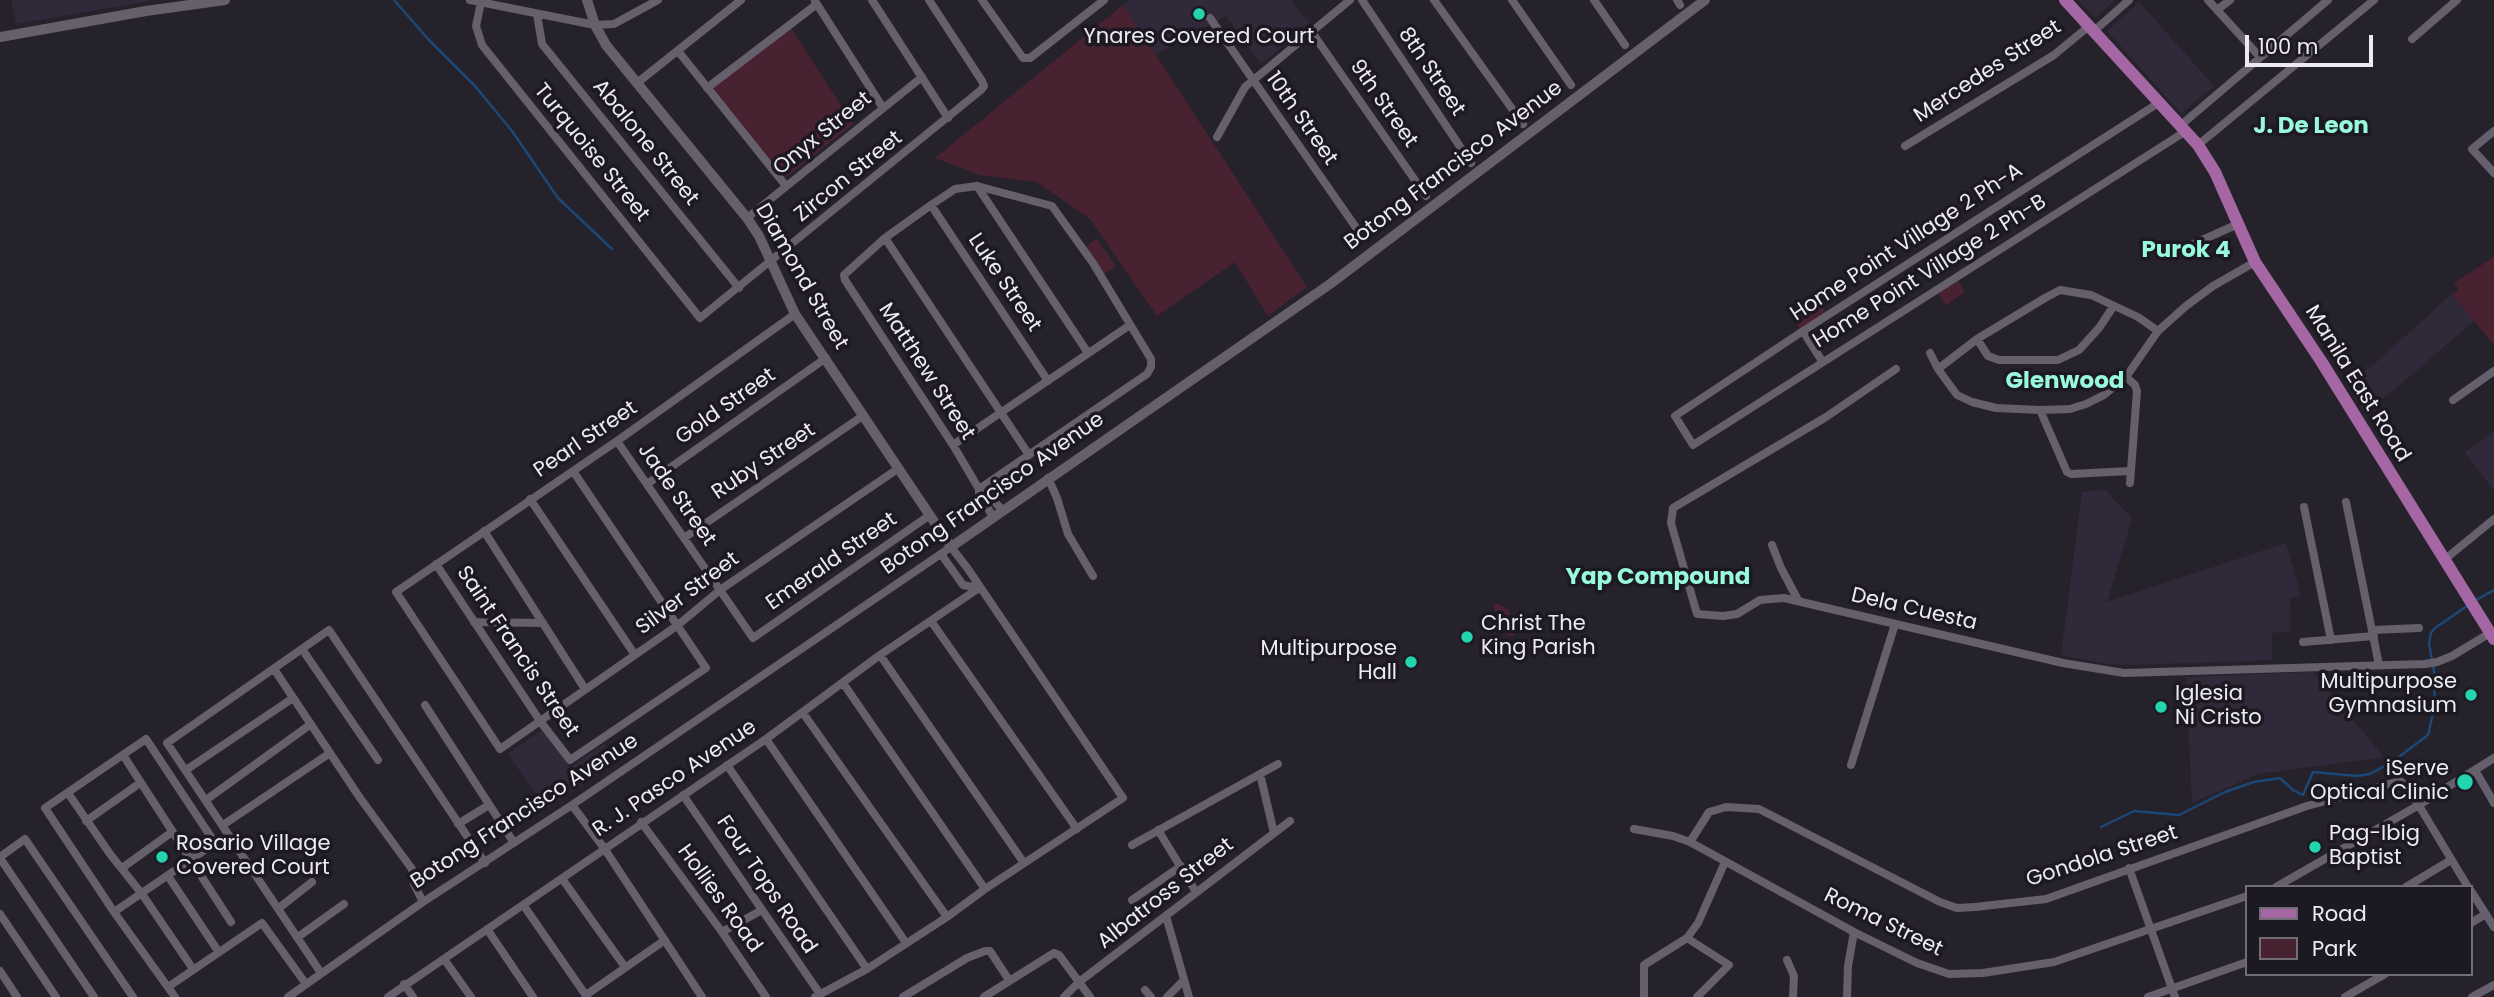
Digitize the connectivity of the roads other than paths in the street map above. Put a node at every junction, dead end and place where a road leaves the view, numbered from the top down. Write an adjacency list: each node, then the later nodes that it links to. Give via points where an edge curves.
1 (225, 0): 33 (main road)
2 (470, 0): 24 (street)
3 (587, 0): 30 (street, Diamond Street)
4 (658, 0): 30 (street, via 614,24)
5 (741, 0): 36 (street)
6 (872, 0): 38 (street)
7 (929, 0): 45 (street, Zircon Street, via 984,86)
8 (982, 0): 26 (street, via 1023,58 1030,58)
9 (1087, 0): 26 (street)
10 (1104, 0): 26 (street)
11 (1350, 0): 32 (street)
12 (1362, 0): 52 (street, 8th Street)
13 (1434, 0): 46 (street)
14 (1512, 0): 41 (street)
15 (1594, 0): 35 (street)
16 (1705, 0): 93 (street, Botong Francisco Avenue, via 1329,284)
17 (2065, 0): 31 (main road, Manila East Road)
18 (2129, 0): 31 (street, Mercedes Street)
19 (2208, 0): 27 (street)
20 (2230, 0): 27 (street)
21 (2328, 0): 37 (street, Home Point Village 2 Ph-B)
22 (2374, 0): 50 (street)
23 (2457, 0): 34 (street)
24 (481, 2): 28 (street); 68 (street, Turquoise Street, via 476,26 481,45)
25 (816, 2): 42 (street); 44 (street)
26 (1094, 8)
27 (2217, 10): 37 (street)
28 (537, 14): 30 (street); 65 (street, Abalone Street, via 542,44)
29 (1210, 18): 39 (street, 10th Street)
30 (595, 25): 40 (street, Diamond Street)
31 (2091, 29): 43 (main road, Manila East Road); 51 (street, Mercedes Street)
32 (1311, 31): 39 (street); 56 (street, 9th Street)
33 (0, 37)
34 (2412, 39)
35 (1625, 45)
36 (678, 51): 40 (street); 42 (street)
37 (2260, 57): 47 (street, Home Point Village 2 Ph-B)
38 (922, 77): 44 (street, Onyx Street); 45 (street)
39 (1252, 80): 49 (street); 61 (street, 10th Street)
40 (637, 83): 58 (street, Diamond Street)
41 (1571, 85)
42 (707, 88): 54 (street)
43 (2160, 102): 47 (main road, Manila East Road); 70 (street, Home Point Village 2 Ph-A)
44 (883, 107): 54 (street, Onyx Street)
45 (948, 118): 64 (street, Zircon Street)
46 (1523, 124)
47 (2184, 128): 50 (main road, Manila East Road); 76 (street, Home Point Village 2 Ph-B)
48 (2494, 131): 53 (street, via 2472,149)
49 (1217, 137)
50 (2197, 145): 59 (main road, Manila East Road, via 2215,172)
51 (1905, 146)
52 (1471, 163)
53 (2494, 173)
54 (786, 186): 58 (street, Onyx Street)
55 (977, 186): 57 (street, via 955,189); 69 (street, via 1052,206); 74 (street)
56 (1426, 196)
57 (931, 205): 60 (street); 81 (street, Luke Street)
58 (747, 218): 64 (street, Diamond Street)
59 (2238, 224): 62 (street); 63 (main road, Manila East Road)
60 (885, 238): 84 (street); 87 (street, Matthew Street, via 844,275 845,280)
61 (1364, 239)
62 (2171, 254)
63 (2255, 262): 71 (street, via 2213,286); 108 (main road, Manila East Road)
64 (771, 263): 65 (street, Zircon Street); 67 (street, Diamond Street)
65 (739, 288): 68 (street, Zircon Street)
66 (2113, 307): 71 (street); 72 (street, via 2091,295 2060,290); 72 (street, via 2079,350 2058,360 1999,360 1988,356)
67 (795, 314): 75 (street, Diamond Street); 86 (street, Pearl Street)
68 (701, 318)
69 (1130, 325): 74 (street); 89 (street, via 1151,359 1147,374)
70 (1803, 331): 76 (street); 88 (street, Home Point Village 2 Ph-A, via 1675,416)
71 (2158, 331): 80 (street)
72 (1977, 339): 78 (street)
73 (1930, 353): 78 (street)
74 (1088, 354): 81 (street)
75 (826, 358): 85 (street, Diamond Street); 95 (street, Gold Street)
76 (1822, 361): 88 (street, Home Point Village 2 Ph-B)
77 (1896, 369): 113 (street, Dela Cuesta, via 1826,417 1673,508 1671,523 1698,614 1724,616 1760,600)
78 (1938, 369): 83 (street, via 1957,395 1972,402)
79 (2494, 371): 82 (street)
80 (2126, 377): 83 (street, via 2087,404); 92 (street, via 2137,391)
81 (1048, 381): 84 (street)
82 (2454, 400)
83 (2040, 410): 92 (street, via 2067,472)
84 (1001, 413): 87 (street); 89 (street)
85 (864, 415): 90 (street, Diamond Street); 104 (street, Ruby Street)
86 (617, 441): 91 (street, Pearl Street); 95 (street, Jade Street)
87 (953, 445): 96 (street, Matthew Street)
88 (1693, 445)
89 (1030, 455): 96 (street)
90 (898, 468): 101 (street, Diamond Street); 112 (street, Silver Street)
91 (573, 471): 97 (street, Pearl Street); 118 (street)
92 (2130, 471): 94 (street)
93 (1048, 478): 100 (street, Botong Francisco Avenue); 110 (street, via 1068,534)
94 (2130, 483)
95 (647, 484): 104 (street, Jade Street)
96 (979, 489): 100 (street, Matthew Street, via 981,498)
97 (530, 499): 103 (street, Pearl Street); 126 (street)
98 (2346, 502): 120 (street)
99 (2304, 507): 123 (street)
100 (998, 514): 106 (street, Botong Francisco Avenue)
101 (930, 515): 106 (street, Diamond Street); 122 (street, Emerald Street)
102 (2494, 519): 108 (street)
103 (484, 531): 109 (street, Pearl Street); 116 (street)
104 (684, 538): 112 (street, Jade Street)
105 (1772, 545): 113 (street)
106 (951, 547): 107 (street, Botong Francisco Avenue); 111 (street)
107 (941, 554): 111 (street, via 963,585); 155 (street, Botong Francisco Avenue)
108 (2444, 560): 121 (main road, Manila East Road)
109 (436, 564): 115 (street, Saint Francis Street); 138 (street, Pearl Street, via 396,592)
110 (1093, 576)
111 (979, 588): 114 (street, R. J. Pasco Avenue); 162 (street, via 1122,798)
112 (720, 590): 118 (street, Silver Street); 122 (street, Jade Street)
113 (1798, 600): 117 (street, Dela Cuesta)
114 (931, 621): 127 (street, R. J. Pasco Avenue); 162 (street)
115 (474, 622): 116 (street); 135 (street, Saint Francis Street)
116 (543, 623): 131 (street)
117 (1895, 624): 128 (street, Dela Cuesta, via 2123,673); 145 (street)
118 (678, 625): 126 (street, Silver Street); 135 (street, Saint Francis Street, via 706,668 570,760)
119 (2419, 628): 120 (street)
120 (2373, 633): 123 (street); 128 (street)
121 (2492, 636): 128 (street, Dela Cuesta, via 2437,662)
122 (753, 638)
123 (2331, 640): 124 (street)
124 (2303, 642)
125 (302, 649): 129 (street); 142 (street); 160 (street, via 329,630)
126 (635, 655): 131 (street, Silver Street)
127 (880, 655): 130 (street, R. J. Pasco Avenue); 176 (street)
128 (2379, 665)
129 (274, 669): 132 (street); 146 (street, via 167,743)
130 (843, 683): 134 (street, R. J. Pasco Avenue); 186 (street)
131 (585, 690): 135 (street, Silver Street)
132 (293, 698): 136 (street); 146 (street)
133 (425, 705): 154 (street)
134 (803, 713): 137 (street, R. J. Pasco Avenue); 201 (street)
135 (540, 721): 138 (street, Silver Street)
136 (311, 724): 139 (street); 152 (street)
137 (766, 739): 144 (street, R. J. Pasco Avenue); 212 (street)
138 (500, 749)
139 (330, 753): 161 (street); 192 (street, via 412,869)
140 (123, 755): 149 (street); 150 (street); 172 (street, via 146,739 215,843)
141 (2494, 758): 147 (street)
142 (378, 760)
143 (1278, 764): 148 (street)
144 (727, 765): 151 (street, R. J. Pasco Avenue); 219 (street)
145 (1851, 765)
146 (186, 770): 152 (street)
147 (2474, 771): 153 (street); 156 (street)
148 (1260, 774): 164 (street); 166 (street)
149 (140, 783): 157 (street); 165 (street)
150 (68, 793): 157 (street); 197 (street, via 45,808)
151 (683, 795): 159 (street, R. J. Pasco Avenue); 196 (street, Four Tops Road)
152 (206, 800): 161 (street)
153 (2494, 803)
154 (489, 805): 160 (street); 168 (street)
155 (572, 805): 168 (street, Botong Francisco Avenue); 170 (street)
156 (2419, 805): 173 (street); 178 (street, Gondola Street, via 2400,781 2390,782); 183 (street)
157 (86, 821): 179 (street)
158 (1290, 821): 166 (street, Albatross Street)
159 (641, 822): 170 (street, R. J. Pasco Avenue); 207 (street, Hollies Road)
160 (458, 824): 175 (street)
161 (223, 825): 195 (street)
162 (1077, 829): 176 (street)
163 (1634, 829): 167 (street, Roma Street)
164 (1158, 830): 169 (street); 177 (street)
165 (173, 832): 172 (street); 179 (street)
166 (1274, 833): 187 (street, Albatross Street)
167 (1690, 842): 174 (street, Roma Street); 178 (street, Gondola Street, via 1709,812 1726,807 1759,809 1957,908 2046,899)
168 (514, 843): 175 (street, Botong Francisco Avenue)
169 (1132, 845)
170 (604, 848): 181 (street, R. J. Pasco Avenue); 211 (street)
171 (0, 858): 235 (street); 236 (street, via 25,839)
172 (191, 860): 180 (street); 202 (street)
173 (2451, 860): 184 (street); 185 (street)
174 (1725, 862): 208 (street, Roma Street); 210 (street)
175 (485, 863): 192 (street, Botong Francisco Avenue)
176 (1024, 863): 186 (street)
177 (1181, 866): 187 (street); 191 (street)
178 (2129, 867): 206 (street)
179 (122, 868): 188 (street)
180 (168, 876): 188 (street); 213 (street)
181 (563, 880): 194 (street, R. J. Pasco Avenue); 217 (street)
182 (312, 882): 195 (street)
183 (2279, 885)
184 (2409, 885)
185 (2467, 885)
186 (985, 889): 201 (street)
187 (1196, 892): 200 (street, Albatross Street)
188 (142, 894): 197 (street); 218 (street)
189 (2473, 894): 199 (street)
190 (2246, 896): 206 (street, Roma Street)
191 (1132, 900)
192 (423, 902): 221 (street, Botong Francisco Avenue)
193 (344, 904): 209 (street)
194 (524, 906): 205 (street, R. J. Pasco Avenue); 231 (street)
195 (279, 908): 209 (street)
196 (762, 911): 207 (street); 232 (street, Four Tops Road)
197 (114, 912): 229 (street)
198 (0, 914): 234 (street)
199 (2486, 914): 203 (street); 204 (street)
200 (1166, 916): 224 (street); 225 (street, Albatross Street)
201 (947, 917): 212 (street)
202 (231, 922)
203 (2473, 922)
204 (2494, 927)
205 (487, 929): 214 (street, R. J. Pasco Avenue); 242 (street)
206 (2151, 929): 208 (street, Roma Street, via 2034,967 1949,974); 230 (street)
207 (722, 932): 244 (street, Hollies Road)
208 (1854, 932): 254 (street)
209 (298, 937): 221 (street)
210 (1687, 938): 251 (street, via 1644,965); 252 (street, via 1729,965)
211 (665, 940): 217 (street); 243 (street)
212 (906, 943): 219 (street)
213 (218, 951): 218 (street); 226 (street, via 262,923)
214 (444, 959): 227 (street, R. J. Pasco Avenue); 241 (street)
215 (1787, 960): 253 (street, via 1794,976)
216 (2246, 962): 230 (street)
217 (625, 967): 231 (street)
218 (193, 969): 229 (street)
219 (867, 969): 232 (street)
220 (0, 971): 233 (street)
221 (321, 973): 226 (street, Botong Francisco Avenue)
222 (2382, 976): 256 (street)
223 (1009, 980): 225 (street, via 1054,953); 245 (street, via 990,951 967,958); 246 (street)
224 (1184, 980): 249 (street); 250 (street)
225 (1079, 982): 247 (street, Albatross Street); 248 (street)
226 (306, 984): 238 (street, Botong Francisco Avenue)
227 (404, 984): 239 (street, R. J. Pasco Avenue); 240 (street)
228 (2494, 985): 257 (street)
229 (168, 987): 237 (street)
230 (2174, 993): 255 (street)
231 (587, 996)
232 (818, 996)
233 (17, 997)
234 (56, 997)
235 (94, 997)
236 (133, 997)
237 (175, 997)
238 (288, 997)
239 (388, 997)
240 (413, 997)
241 (471, 997)
242 (533, 997)
243 (702, 997)
244 (766, 997)
245 (903, 997)
246 (985, 997)
247 (1064, 997)
248 (1090, 997)
249 (1167, 997)
250 (1189, 997)
251 (1644, 997)
252 (1697, 997)
253 (1793, 997)
254 (1847, 997)
255 (2148, 997)
256 (2345, 997)
257 (2472, 997)

